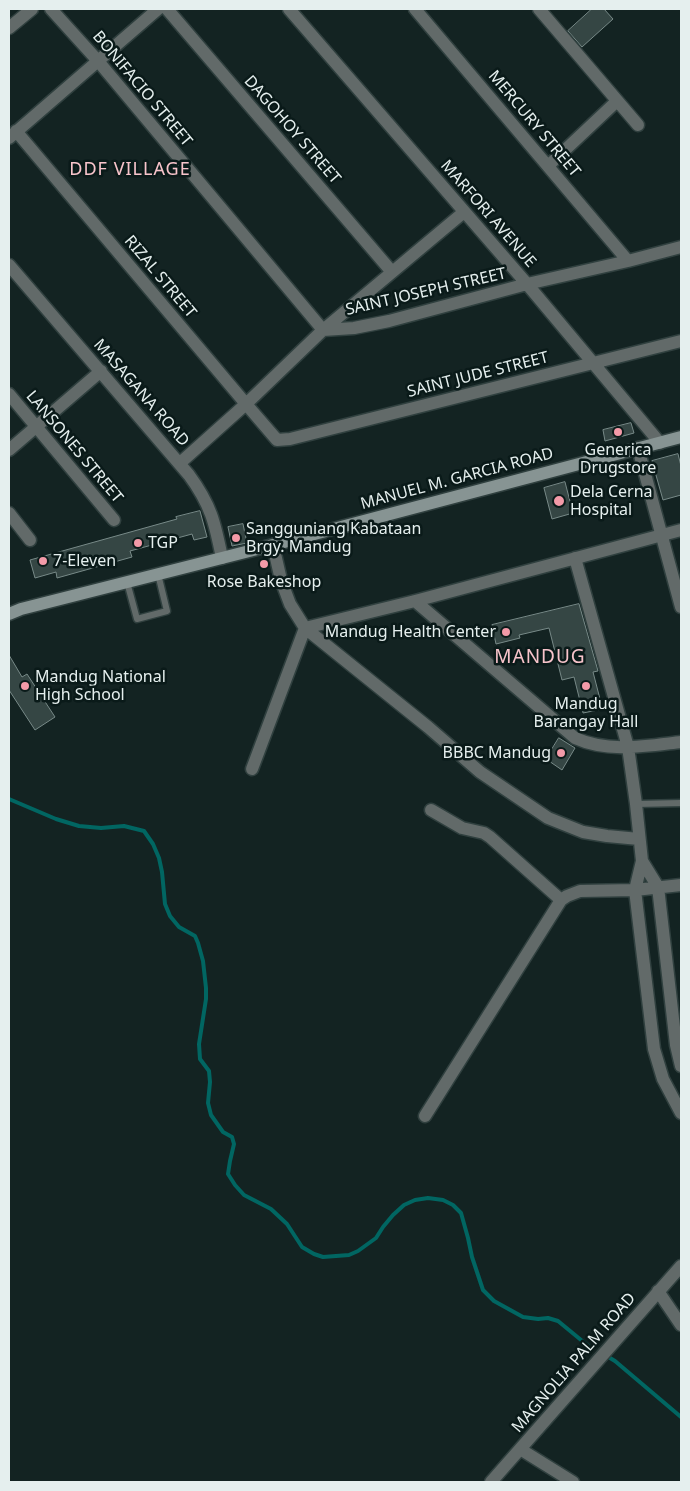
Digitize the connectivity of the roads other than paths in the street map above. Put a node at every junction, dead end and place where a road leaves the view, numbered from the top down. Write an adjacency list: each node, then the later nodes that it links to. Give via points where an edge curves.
1 (32, 9): 8 (street)
2 (51, 9): 9 (street, BONIFACIO STREET)
3 (158, 9): 9 (street)
4 (167, 9): 18 (street, DAGOHOY STREET)
5 (415, 9): 13 (street, MERCURY STREET)
6 (539, 9): 10 (street)
7 (292, 10): 14 (street, MARFORI AVENUE)
8 (9, 28)
9 (98, 61): 12 (street); 20 (street, BONIFACIO STREET)
10 (617, 101): 11 (street); 13 (street)
11 (638, 125)
12 (12, 135): 25 (street, RIZAL STREET)
13 (548, 166): 16 (street, MERCURY STREET)
14 (464, 212): 18 (street); 19 (street, MARFORI AVENUE)
15 (681, 247): 16 (street, SAINT JOSEPH STREET)
16 (628, 261): 19 (street, SAINT JOSEPH STREET)
17 (9, 265): 23 (street, MASAGANA ROAD)
18 (392, 272): 20 (street)
19 (527, 284): 20 (street, SAINT JOSEPH STREET, via 389,321); 22 (street, MARFORI AVENUE)
20 (323, 330): 25 (street)
21 (681, 342): 22 (street, SAINT JUDE STREET)
22 (593, 364): 28 (street, SAINT JUDE STREET); 29 (street, MARFORI AVENUE)
23 (101, 371): 26 (street); 32 (street, MASAGANA ROAD)
24 (9, 394): 26 (street, LANSONES STREET)
25 (246, 404): 28 (street, RIZAL STREET, via 277,440); 32 (street)
26 (36, 427): 31 (street); 34 (street, LANSONES STREET)
27 (681, 437): 29 (main road, MANUEL M. GARCIA ROAD)
28 (282, 440)
29 (660, 443): 30 (main road, MANUEL M. GARCIA ROAD)
30 (638, 448): 36 (street); 38 (main road, MANUEL M. GARCIA ROAD)
31 (9, 450)
32 (180, 463): 39 (street, MASAGANA ROAD, via 207,502)
33 (9, 513): 37 (street)
34 (114, 520)
35 (681, 530): 36 (street)
36 (662, 535): 40 (street); 44 (street)
37 (30, 540)
38 (273, 545): 39 (main road, MANUEL M. GARCIA ROAD); 46 (street, via 281,580)
39 (222, 558): 41 (main road, MANUEL M. GARCIA ROAD)
40 (575, 558): 43 (street); 48 (street)
41 (158, 574): 42 (main road, MANUEL M. GARCIA ROAD); 42 (lane, via 167,611 137,619)
42 (127, 582): 45 (main road, MANUEL M. GARCIA ROAD)
43 (415, 600): 46 (street); 48 (street, via 575,738 588,744)
44 (681, 607)
45 (9, 614)
46 (304, 628): 49 (street); 53 (street, via 480,772 548,818 583,832)
47 (681, 742): 48 (street)
48 (628, 748): 51 (street)
49 (252, 769)
50 (681, 803): 51 (lane)
51 (636, 804): 53 (street)
52 (431, 810): 58 (street, via 462,828 490,837)
53 (639, 839): 54 (street)
54 (642, 861): 56 (street); 57 (street)
55 (681, 885): 56 (street)
56 (658, 888): 57 (street); 59 (street)
57 (635, 890): 58 (street, via 580,891); 60 (street)
58 (561, 900): 63 (street)
59 (665, 947): 60 (street); 61 (street)
60 (642, 950): 62 (street, via 654,1049 663,1079)
61 (681, 1066)
62 (681, 1113)
63 (425, 1116)
64 (681, 1266): 65 (street, MAGNOLIA PALM ROAD)
65 (658, 1291): 66 (street); 67 (street, MAGNOLIA PALM ROAD)
66 (681, 1325)
67 (520, 1449): 68 (street, MAGNOLIA PALM ROAD); 69 (street)
68 (491, 1482)
69 (573, 1482)

